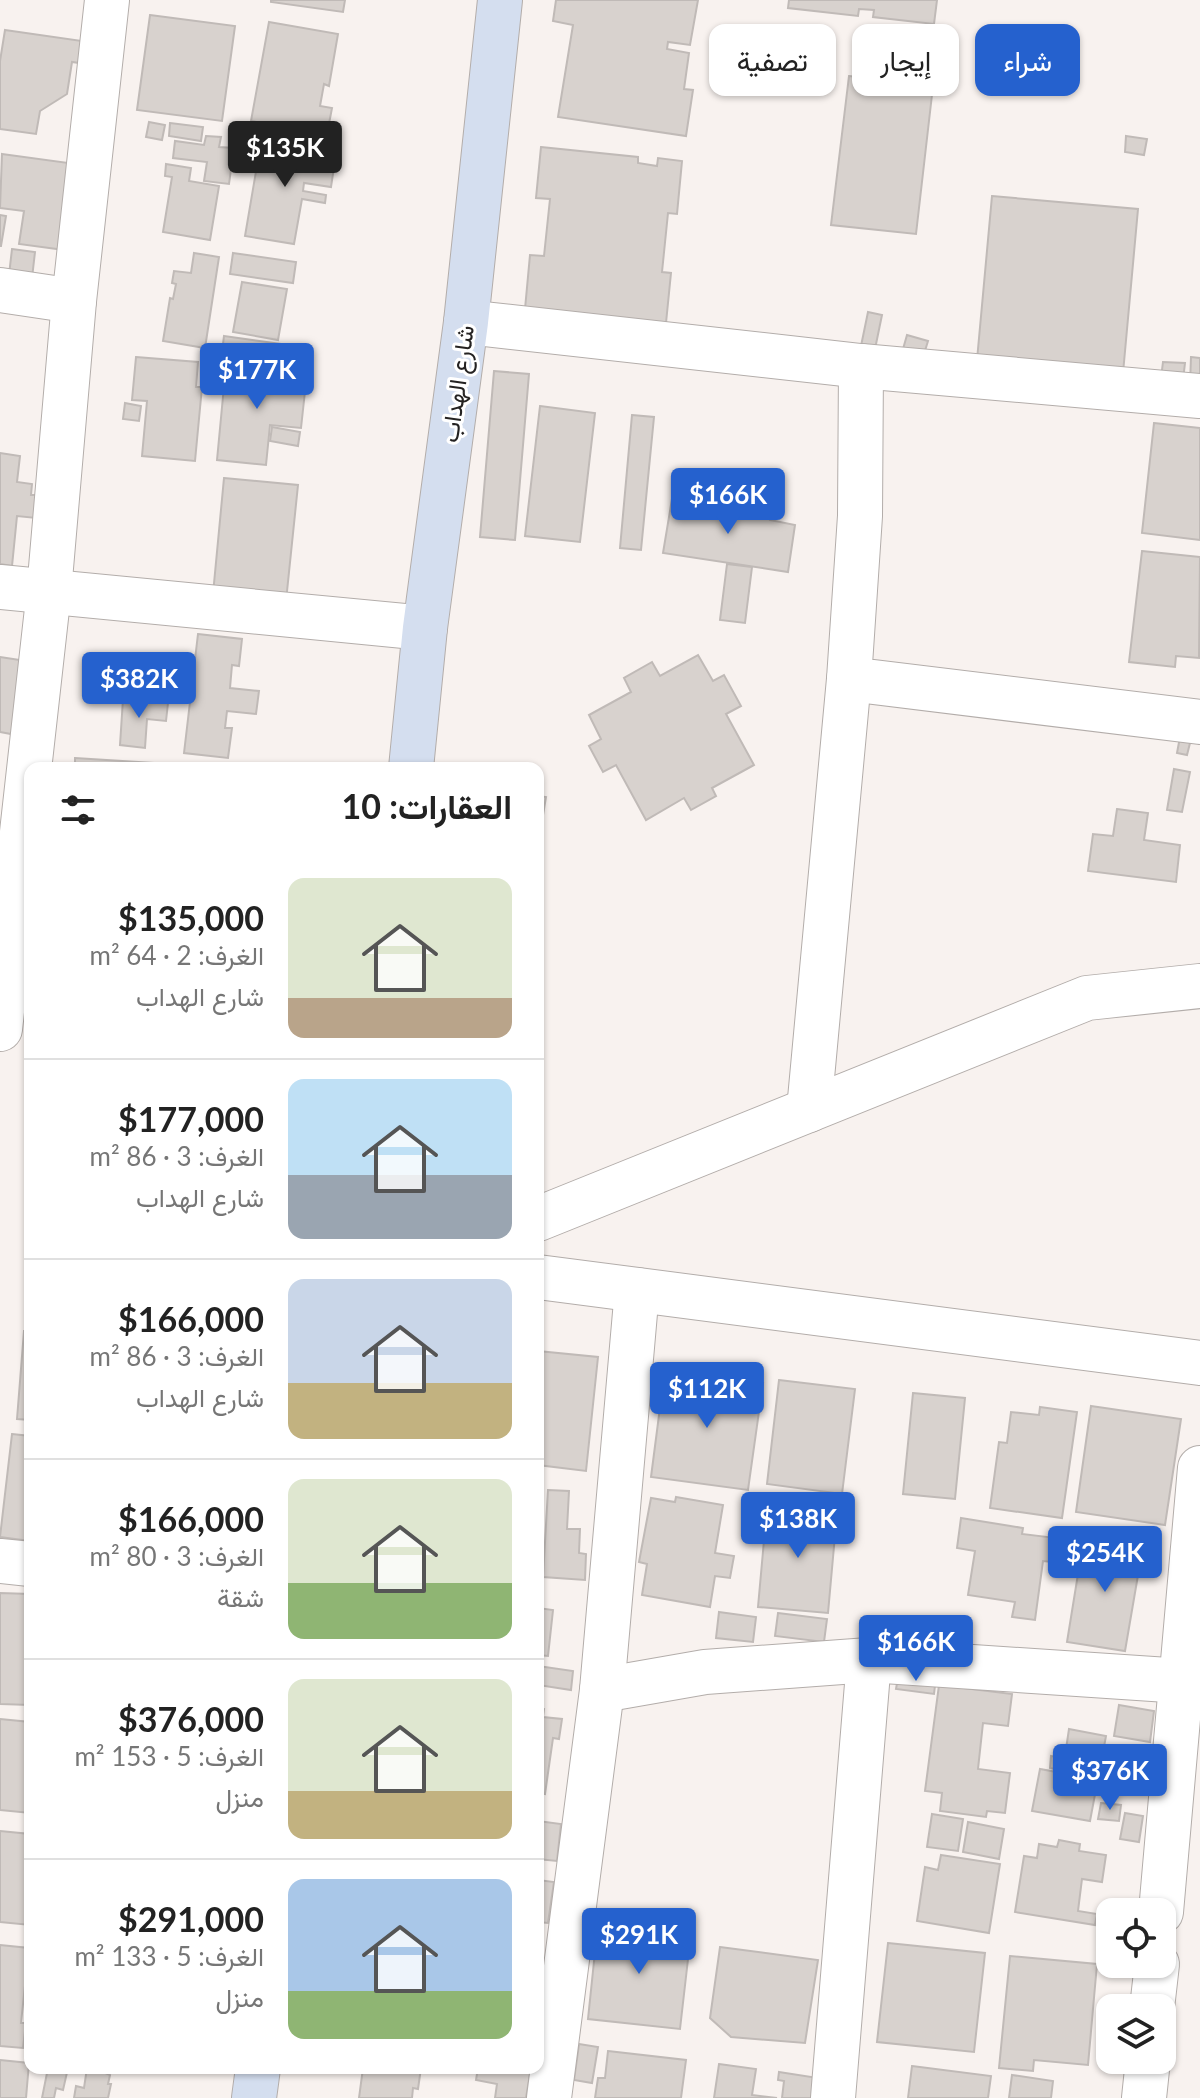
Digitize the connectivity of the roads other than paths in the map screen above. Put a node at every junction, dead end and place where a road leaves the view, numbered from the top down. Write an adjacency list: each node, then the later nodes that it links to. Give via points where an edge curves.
1 (107, 0): 4 (street)
2 (500, 0): 5 (street, شارع الهداب)
3 (0, 290): 4 (street)
4 (74, 301): 9 (street)
5 (466, 322): 6 (street); 10 (street, شارع الهداب)
6 (861, 366): 7 (street); 11 (street, via 860,516)
7 (1200, 396)
8 (0, 587): 9 (street)
9 (49, 591): 10 (street); 13 (street)
10 (425, 628): 14 (street, شارع الهداب)
11 (849, 679): 12 (street); 19 (street)
12 (1200, 722)
13 (26, 762)
14 (412, 762)
15 (24, 773): 16 (street)
16 (6, 904): 18 (street)
17 (1200, 986): 19 (street, via 1087,998)
18 (0, 1029)
19 (809, 1110): 20 (street)
20 (544, 1217)
21 (544, 1278): 22 (street)
22 (637, 1290): 23 (street); 29 (street)
23 (1200, 1363)
24 (1200, 1468): 28 (street)
25 (0, 1561): 26 (street)
26 (24, 1563)
27 (869, 1660): 28 (street); 29 (street, via 705,1672); 35 (street)
28 (1183, 1681): 30 (street)
29 (602, 1690): 34 (street)
30 (1162, 1898)
31 (257, 2074): 33 (street)
32 (1147, 2074): 36 (street)
33 (254, 2098)
34 (549, 2098)
35 (833, 2098)
36 (1144, 2098)

